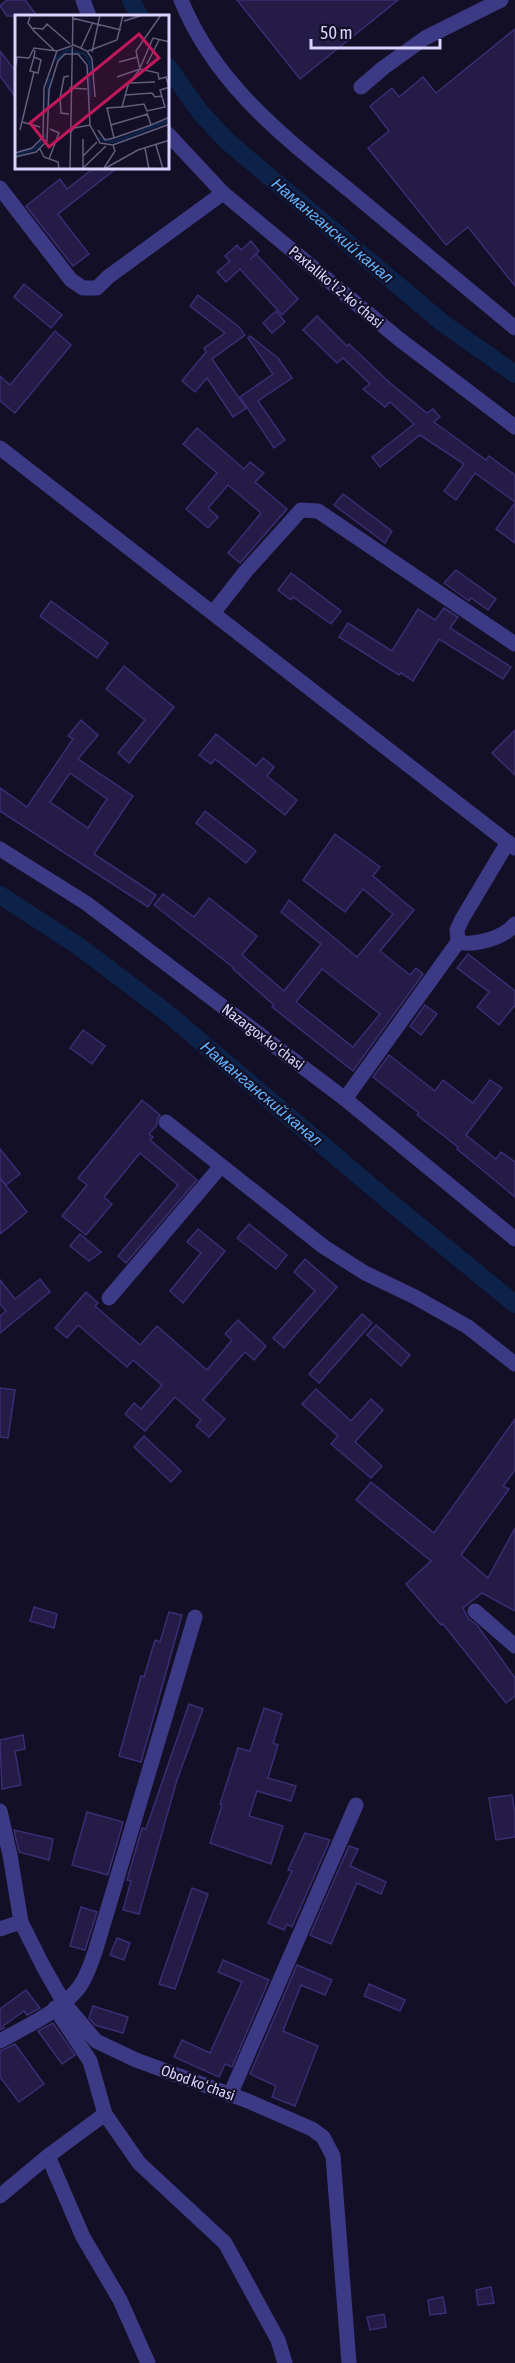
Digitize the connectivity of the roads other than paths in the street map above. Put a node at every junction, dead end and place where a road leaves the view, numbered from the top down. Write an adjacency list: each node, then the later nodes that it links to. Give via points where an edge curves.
1 (83, 0): 4 (street)
2 (181, 0): 9 (street, via 190,22 224,76 269,124)
3 (501, 0): 5 (street, via 425,38)
4 (89, 15)
5 (361, 87)
6 (170, 136): 8 (street, Paxtalikoʻl 2-koʻchasi)
7 (0, 188): 8 (street, via 71,280 83,288 97,288)
8 (222, 193): 10 (street, Paxtalikoʻl 2-koʻchasi, via 399,339)
9 (515, 328)
10 (515, 427)
11 (0, 448): 12 (street)
12 (213, 613): 13 (street, via 301,510 318,511); 14 (street)
13 (515, 644)
14 (512, 845): 17 (street, via 462,920 457,930)
15 (0, 849): 18 (street, Nazargox koʻchasi, via 86,903)
16 (515, 924): 17 (street, via 499,937)
17 (458, 942): 18 (street)
18 (345, 1099): 21 (street, Nazargox koʻchasi)
19 (166, 1122): 20 (street)
20 (221, 1166): 22 (street); 23 (street, via 324,1247 468,1327)
21 (515, 1239)
22 (110, 1298)
23 (515, 1364)
24 (475, 1611): 26 (street)
25 (195, 1617): 31 (street, via 95,1952 80,1987)
26 (515, 1646)
27 (356, 1805): 33 (street)
28 (0, 1810): 29 (street, Obod koʻchasi)
29 (21, 1923): 30 (street); 31 (street, Obod koʻchasi)
30 (0, 1929)
31 (60, 2006): 32 (street); 33 (street, Obod koʻchasi, via 96,2041); 34 (street, via 90,2061)
32 (0, 2041)
33 (230, 2095): 39 (street, Obod koʻchasi, via 312,2129 323,2137 333,2156)
34 (105, 2114): 35 (street); 38 (street, via 139,2163 225,2243 278,2340)
35 (48, 2156): 36 (street); 37 (street, via 83,2237 120,2300)
36 (0, 2196)
37 (148, 2363)
38 (285, 2363)
39 (349, 2363)

